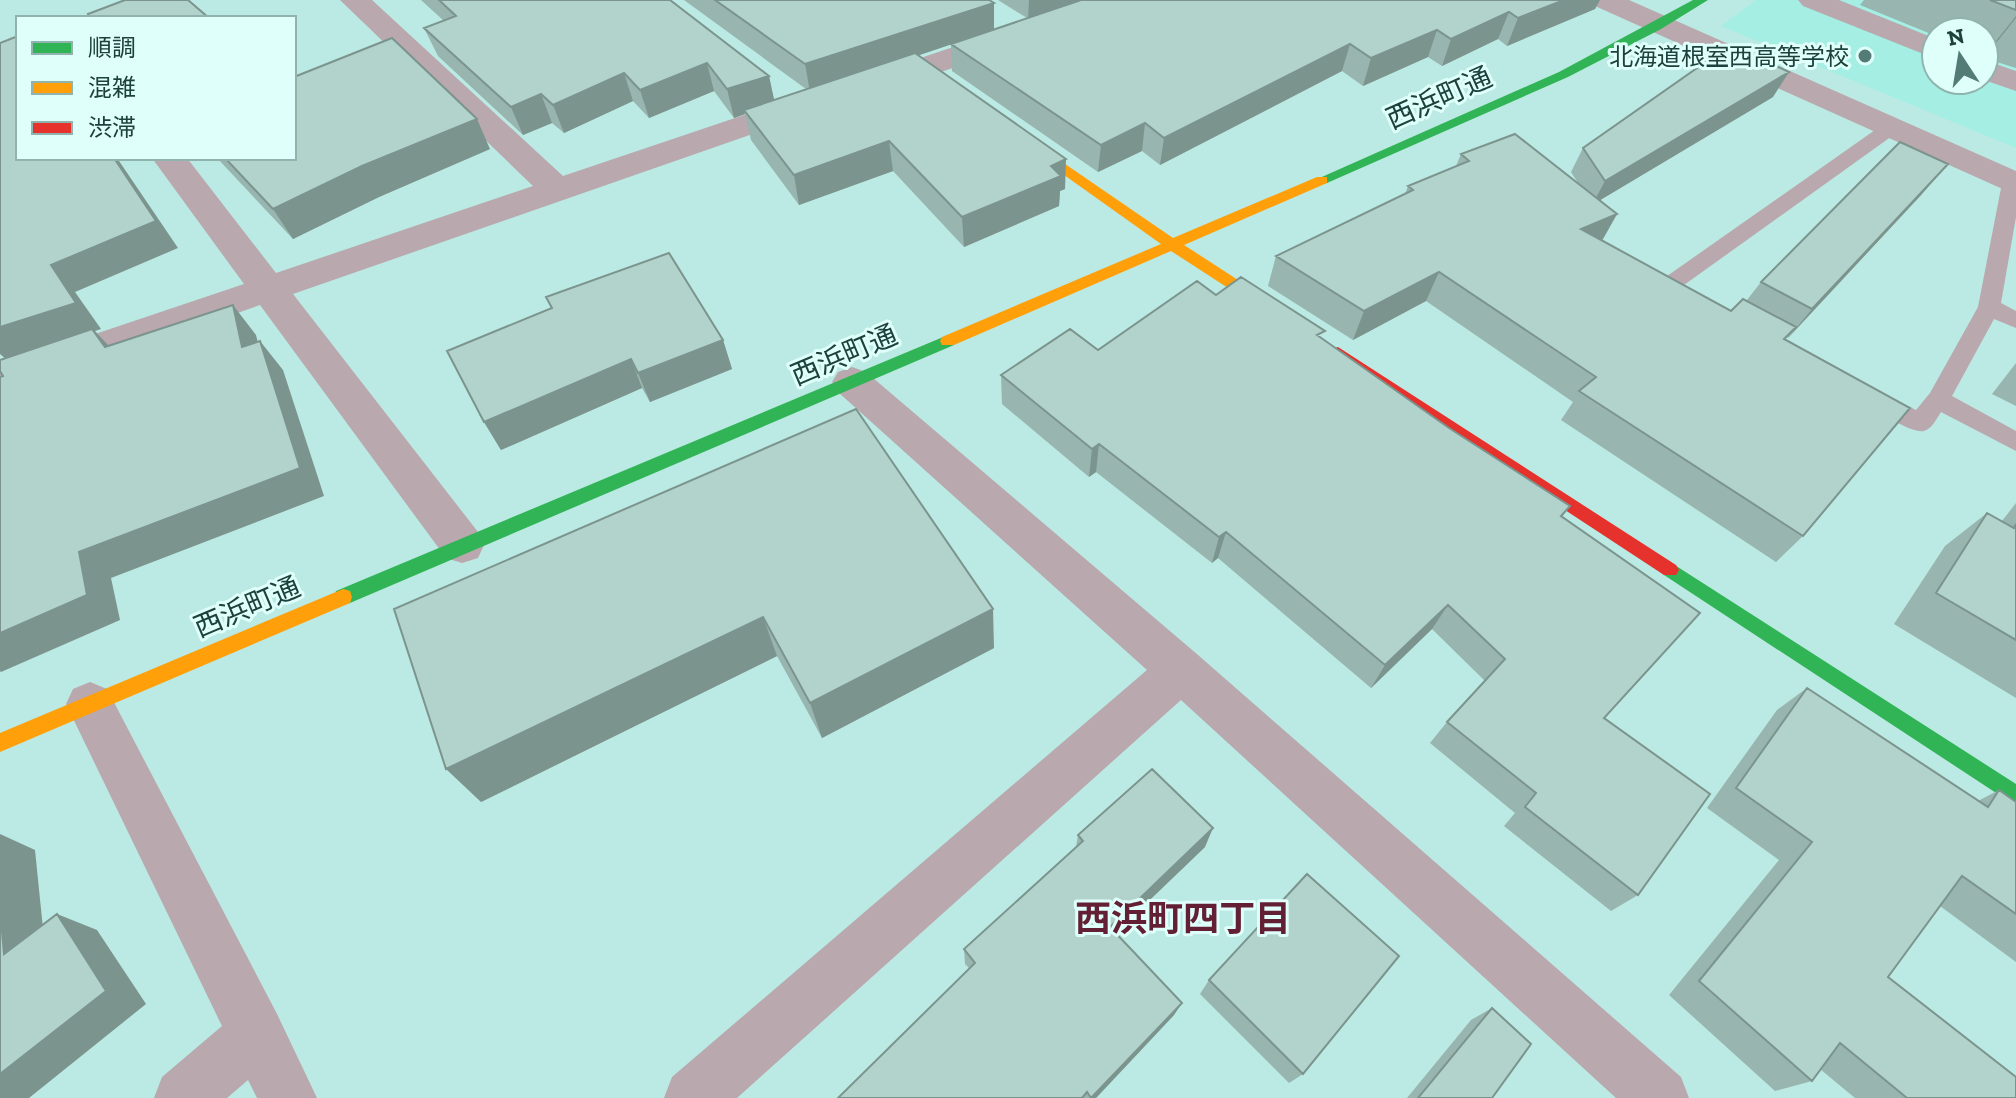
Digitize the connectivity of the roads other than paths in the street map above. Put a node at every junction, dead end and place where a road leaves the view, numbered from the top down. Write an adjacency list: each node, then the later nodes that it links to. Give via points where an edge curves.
1 (355, 0): 14 (street)
2 (1122, 0): 8 (street)
3 (1605, 0): 7 (street)
4 (1702, 0): 7 (street, 西浜町通)
5 (1813, 0): 9 (street)
6 (993, 13): 8 (street)
7 (1662, 25): 11 (street); 15 (street, 西浜町通, via 1575,69)
8 (1026, 33): 14 (street, via 929,74 816,96)
9 (1920, 43)
10 (998, 122): 15 (street)
11 (1892, 127): 13 (street); 18 (lane, via 1668,286)
12 (171, 160): 16 (street)
13 (2014, 184): 17 (lane)
14 (557, 190): 16 (street)
15 (1173, 245): 20 (street); 23 (street, 西浜町通)
16 (270, 288): 22 (street); 27 (street)
17 (1989, 307): 19 (lane); 25 (lane)
18 (1710, 309)
19 (2016, 320)
20 (1293, 323)
21 (1320, 341): 31 (street)
22 (0, 381)
23 (852, 382): 27 (street, 西浜町通); 28 (street)
24 (1850, 385): 25 (lane, via 1920,423)
25 (1938, 399): 26 (lane)
26 (2016, 442)
27 (462, 545): 29 (street, 西浜町通)
28 (1181, 670): 35 (street); 36 (street)
29 (90, 704): 30 (street, 西浜町通); 32 (street)
30 (0, 743)
31 (2016, 796)
32 (257, 1034): 33 (street); 34 (street)
33 (183, 1098)
34 (288, 1098)
35 (693, 1098)
36 (1660, 1098)

